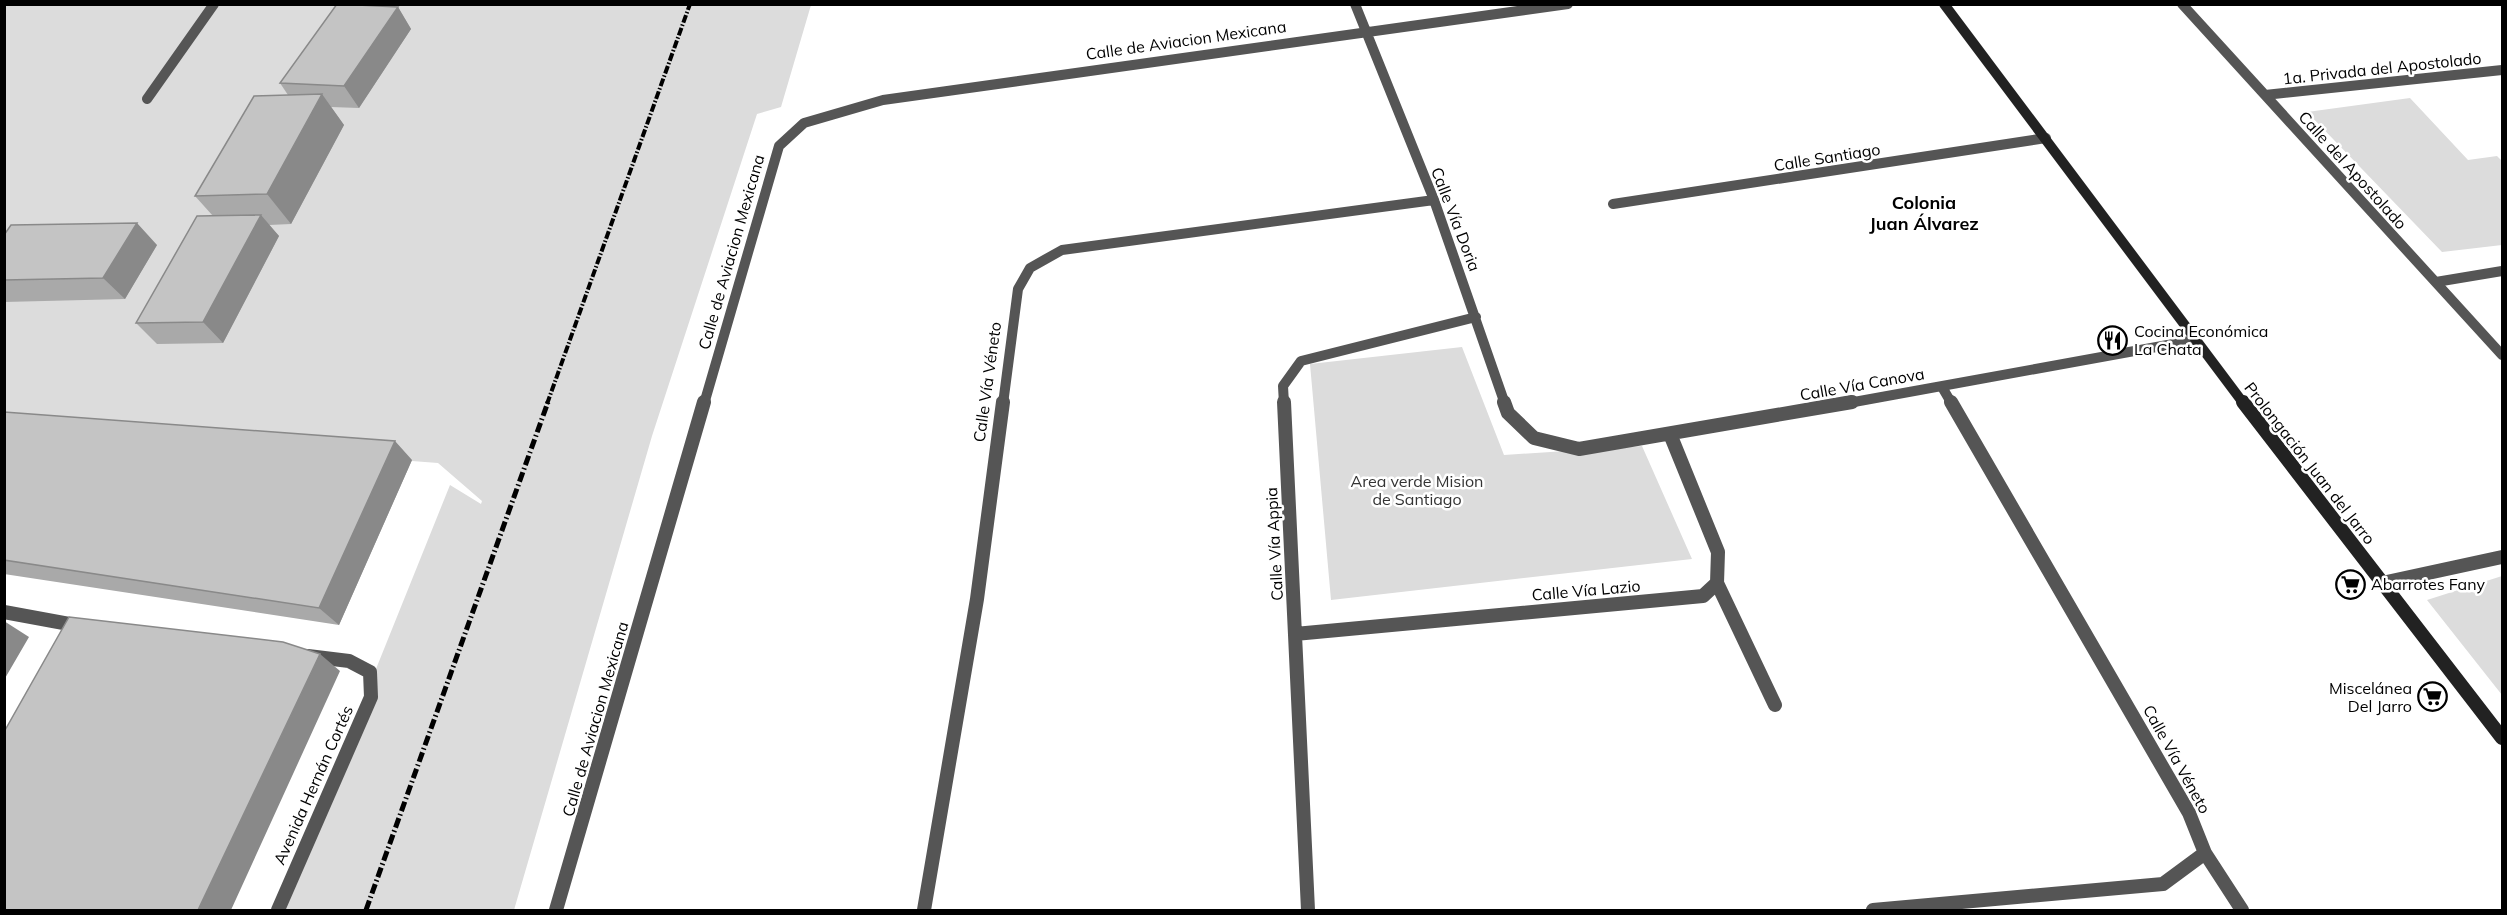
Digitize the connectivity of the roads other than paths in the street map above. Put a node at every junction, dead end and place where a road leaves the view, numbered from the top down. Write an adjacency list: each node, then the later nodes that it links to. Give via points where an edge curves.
1 (214, 4): 9 (street)
2 (1355, 4): 6 (street, Calle Vía Doria)
3 (1568, 4): 6 (street, Calle de Aviacion Mexicana)
4 (1944, 4): 10 (main road, Prolongación Juan del Jarro)
5 (2182, 4): 8 (street, Calle del Apostolado)
6 (1364, 31): 11 (street, Calle Vía Doria); 32 (street, Calle de Aviacion Mexicana, via 883,100 804,123 779,146)
7 (2502, 70): 8 (street, 1a. Privada del Apostolado)
8 (2265, 95): 14 (street, Calle del Apostolado)
9 (147, 99)
10 (2046, 138): 12 (street, Calle Santiago); 16 (main road, Prolongación Juan del Jarro)
11 (1434, 200): 15 (street, Calle Vía Doria); 33 (street, Calle Vía Véneto, via 1062,250 1030,268 1018,289 977,599)
12 (1613, 204)
13 (2502, 271): 14 (street)
14 (2436, 282): 17 (street, Calle del Apostolado)
15 (1476, 316): 20 (street, Calle Vía Doria, via 1508,413); 26 (street, Calle Vía Appia, via 1301,362 1283,386)
16 (2194, 340): 18 (street, Calle Vía Canova); 23 (main road, Prolongación Juan del Jarro)
17 (2502, 355)
18 (1942, 387): 19 (street, Calle Vía Canova); 30 (street, Calle Vía Véneto, via 2189,813)
19 (1670, 434): 20 (street, Calle Vía Canova, via 1580,449); 22 (street, via 1718,552)
20 (1534, 438)
21 (2502, 557): 23 (street)
22 (1716, 583): 26 (street, Calle Vía Lazio, via 1703,596); 28 (street)
23 (2382, 584): 29 (main road, Prolongación Juan del Jarro)
24 (4, 612): 25 (street, via 72,630)
25 (97, 628)
26 (1295, 634): 34 (street, Calle Vía Appia)
27 (292, 654): 31 (street, Avenida Hernán Cortés, via 349,661 370,672 371,697)
28 (1775, 705)
29 (2502, 738)
30 (2205, 853): 35 (street, via 2163,884); 36 (street, Calle Vía Véneto)
31 (278, 910)
32 (556, 910)
33 (924, 910)
34 (1308, 910)
35 (1873, 910)
36 (2242, 910)

